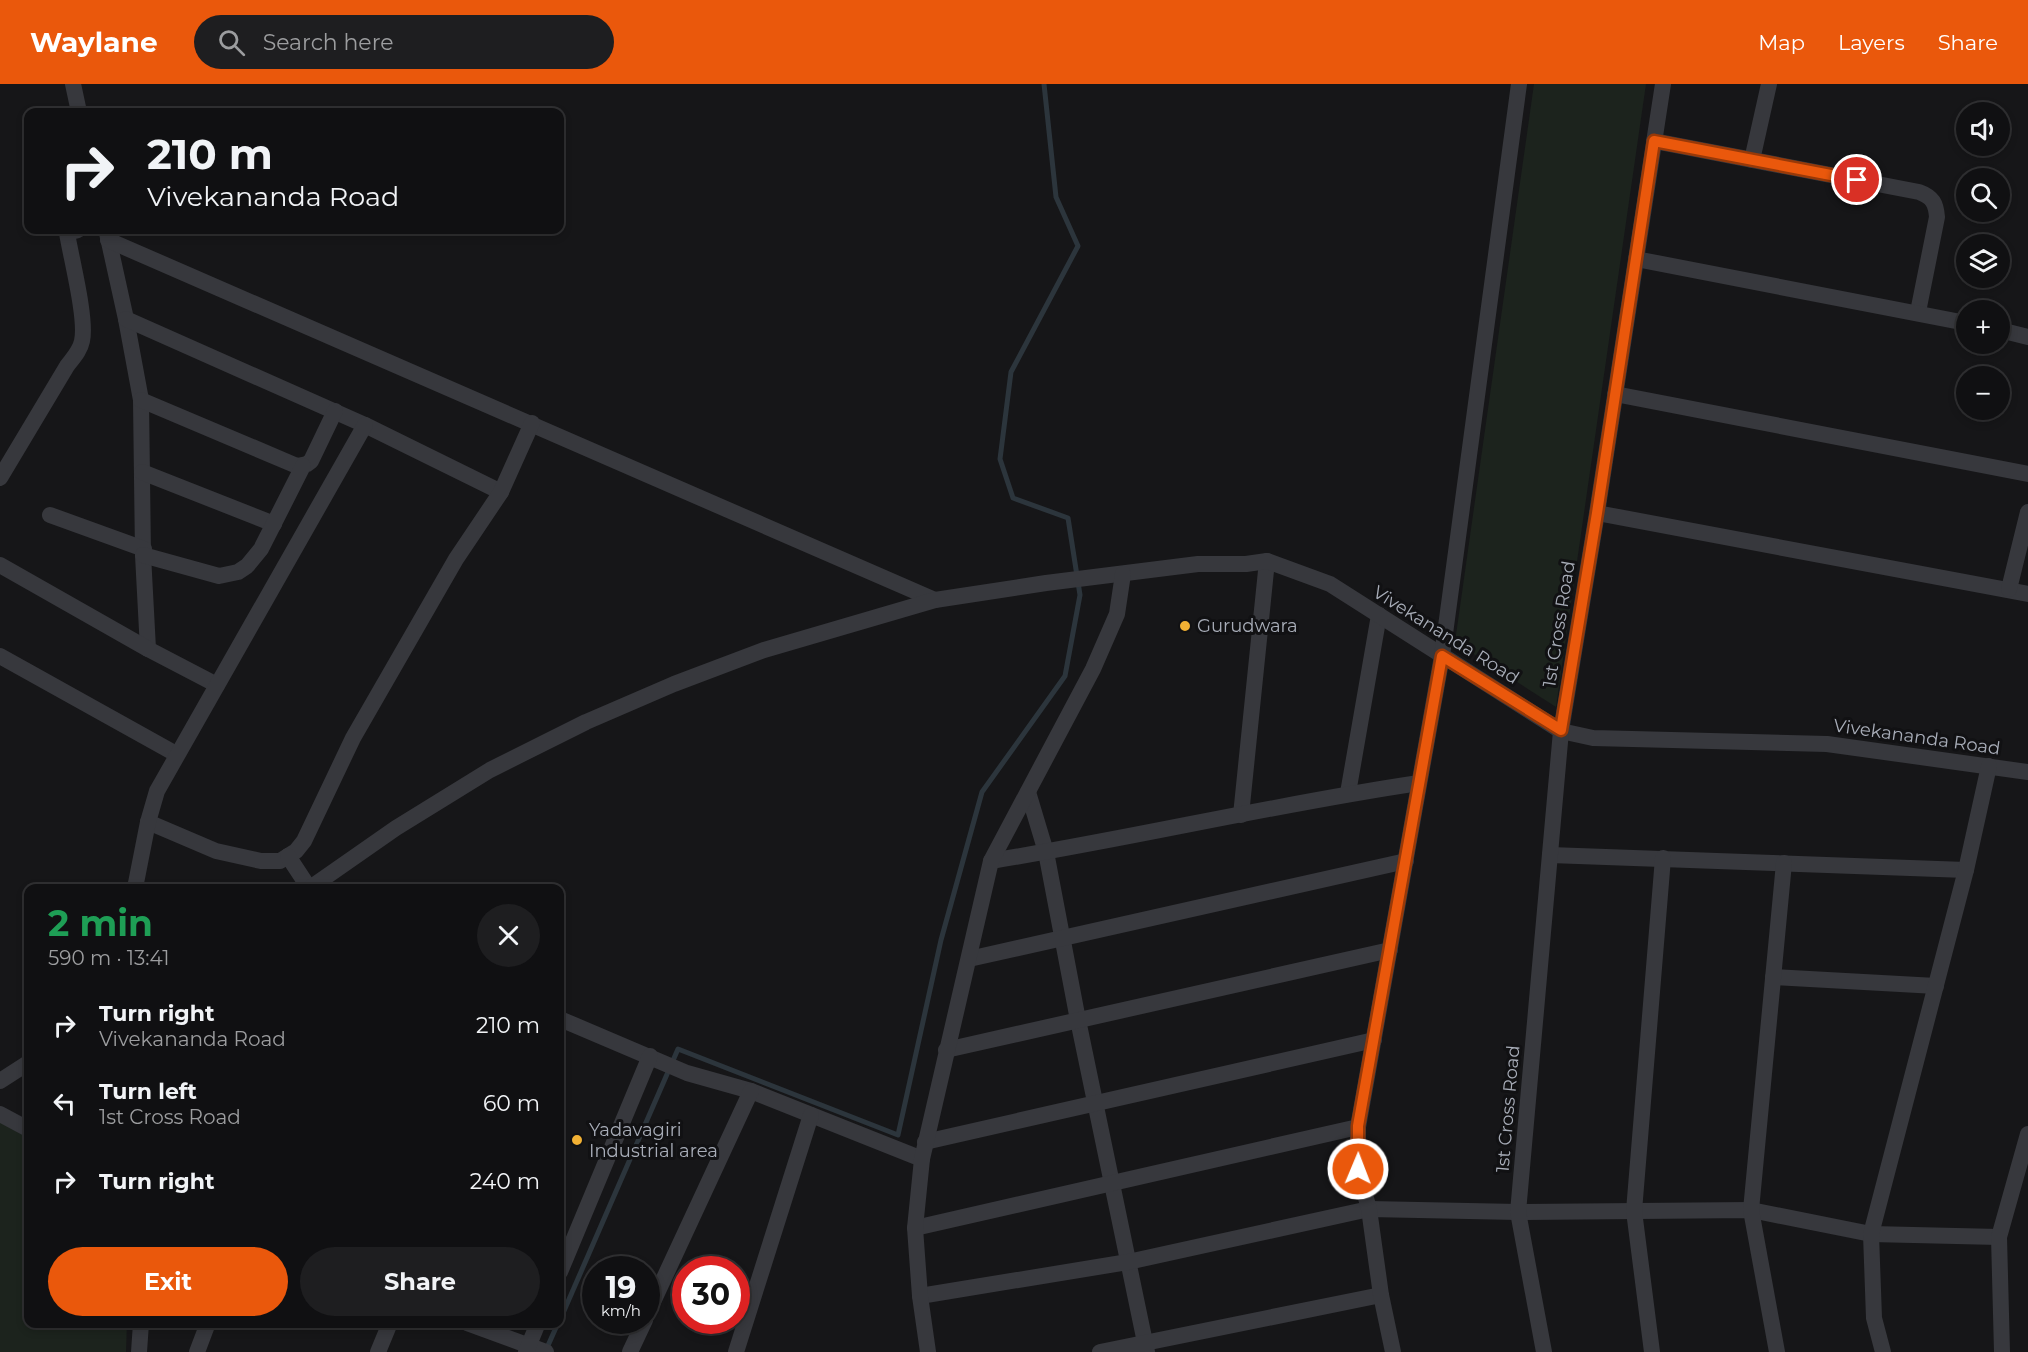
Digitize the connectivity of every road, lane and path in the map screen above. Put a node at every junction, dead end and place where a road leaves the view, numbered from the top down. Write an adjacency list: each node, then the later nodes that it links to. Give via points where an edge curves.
1 (72, 84): 5 (street)
2 (1519, 84): 40 (street)
3 (1663, 84): 6 (street, 1st Cross Road)
4 (1768, 84): 7 (street)
5 (78, 108)
6 (1654, 141): 7 (street); 10 (street, 1st Cross Road)
7 (1752, 160): 11 (street, via 1929,196 1936,205 1937,218)
8 (67, 234): 24 (street, via 83,339)
9 (107, 235): 12 (street); 19 (street)
10 (1636, 259): 11 (street); 16 (street, 1st Cross Road)
11 (1918, 312): 13 (street)
12 (126, 319): 17 (street); 18 (street)
13 (1956, 321)
14 (2010, 332): 15 (street)
15 (2028, 337)
16 (1615, 394): 23 (street); 27 (street, 1st Cross Road)
17 (141, 400): 21 (street); 22 (street)
18 (335, 411): 20 (street); 21 (street, via 311,461)
19 (532, 423): 25 (street); 36 (street)
20 (365, 425): 25 (street); 41 (street)
21 (303, 466): 29 (street)
22 (142, 472): 29 (street); 30 (street)
23 (2028, 474)
24 (0, 478)
25 (501, 492): 53 (street, via 456,559 353,738 304,841)
26 (2028, 512): 34 (street)
27 (1597, 513): 34 (street); 42 (street, 1st Cross Road)
28 (50, 515): 30 (street)
29 (274, 524): 30 (street, via 255,558 228,575 219,576)
30 (144, 552): 38 (street)
31 (1266, 561): 33 (street, Vivekananda Road, via 1198,564); 37 (street, Vivekananda Road, via 1330,584); 49 (street)
32 (0, 565): 38 (street)
33 (1122, 574): 36 (street, Vivekananda Road); 47 (street, via 1117,614 1093,669)
34 (2009, 589): 35 (street)
35 (2028, 594)
36 (935, 600): 61 (street, Vivekananda Road, via 764,650 586,722 490,770)
37 (1378, 615): 40 (street, Vivekananda Road); 48 (street)
38 (148, 649): 41 (street)
39 (0, 656): 43 (street)
40 (1442, 656): 42 (street, Vivekananda Road); 46 (street)
41 (217, 685): 43 (street)
42 (1561, 730): 44 (street, Vivekananda Road, via 1593,738 1827,744); 52 (street, 1st Cross Road)
43 (176, 754): 50 (street, via 157,791)
44 (1989, 766): 45 (street, Vivekananda Road); 58 (street)
45 (2028, 772)
46 (1419, 783): 48 (street); 56 (street)
47 (1028, 792): 51 (street); 55 (street)
48 (1348, 793): 49 (street)
49 (1241, 815): 51 (street)
50 (148, 822): 53 (street, via 216,851 261,861 280,861); 59 (street)
51 (1046, 852): 55 (street); 62 (street)
52 (1550, 855): 54 (street); 87 (street, 1st Cross Road)
53 (288, 856): 60 (street)
54 (1663, 858): 57 (street); 86 (street)
55 (991, 861): 64 (street)
56 (1406, 861): 62 (street); 63 (street)
57 (1784, 863): 58 (street); 65 (street)
58 (1966, 870): 66 (street)
59 (136, 884)
60 (306, 884)
61 (315, 884)
62 (1062, 938): 64 (street); 67 (street)
63 (1390, 950): 67 (street); 69 (street)
64 (969, 959): 70 (street)
65 (1773, 977): 66 (street); 85 (street)
66 (1936, 986): 89 (street)
67 (1078, 1020): 70 (street); 75 (street)
68 (564, 1021): 71 (street)
69 (1374, 1040): 75 (street); 78 (street)
70 (946, 1050): 81 (street)
71 (653, 1058): 74 (street, via 687,1073); 92 (street)
72 (24, 1066): 73 (street)
73 (0, 1081)
74 (751, 1091): 77 (street); 93 (street)
75 (1095, 1103): 81 (street); 83 (street)
76 (0, 1114): 79 (street)
77 (811, 1115): 82 (street); 108 (street)
78 (1358, 1126): 83 (street); 84 (street, via 1358,1169)
79 (24, 1127)
80 (2028, 1134): 90 (street)
81 (925, 1142): 82 (street)
82 (917, 1158): 88 (street)
83 (1112, 1184): 88 (street); 91 (street)
84 (1369, 1209): 87 (street); 91 (street); 94 (street)
85 (1751, 1210): 86 (street); 89 (street); 114 (street)
86 (1634, 1211): 87 (street); 113 (street)
87 (1518, 1212): 112 (street, 1st Cross Road)
88 (915, 1228): 95 (street)
89 (1870, 1234): 90 (street); 115 (street, via 1874,1318)
90 (1999, 1237): 116 (street)
91 (1128, 1262): 95 (street); 102 (street)
92 (564, 1263)
93 (660, 1289)
94 (1381, 1295): 102 (street); 111 (street)
95 (920, 1296): 109 (street)
96 (141, 1328): 104 (street)
97 (206, 1328): 105 (street)
98 (388, 1328): 106 (street)
99 (480, 1328): 103 (street)
100 (537, 1328): 103 (street)
101 (639, 1334): 107 (street)
102 (1146, 1348): 110 (street)
103 (534, 1349)
104 (139, 1352)
105 (196, 1352)
106 (378, 1352)
107 (630, 1352)
108 (736, 1352)
109 (928, 1352)
110 (1100, 1352)
111 (1393, 1352)
112 (1544, 1352)
113 (1652, 1352)
114 (1777, 1352)
115 (1883, 1352)
116 (2002, 1352)

